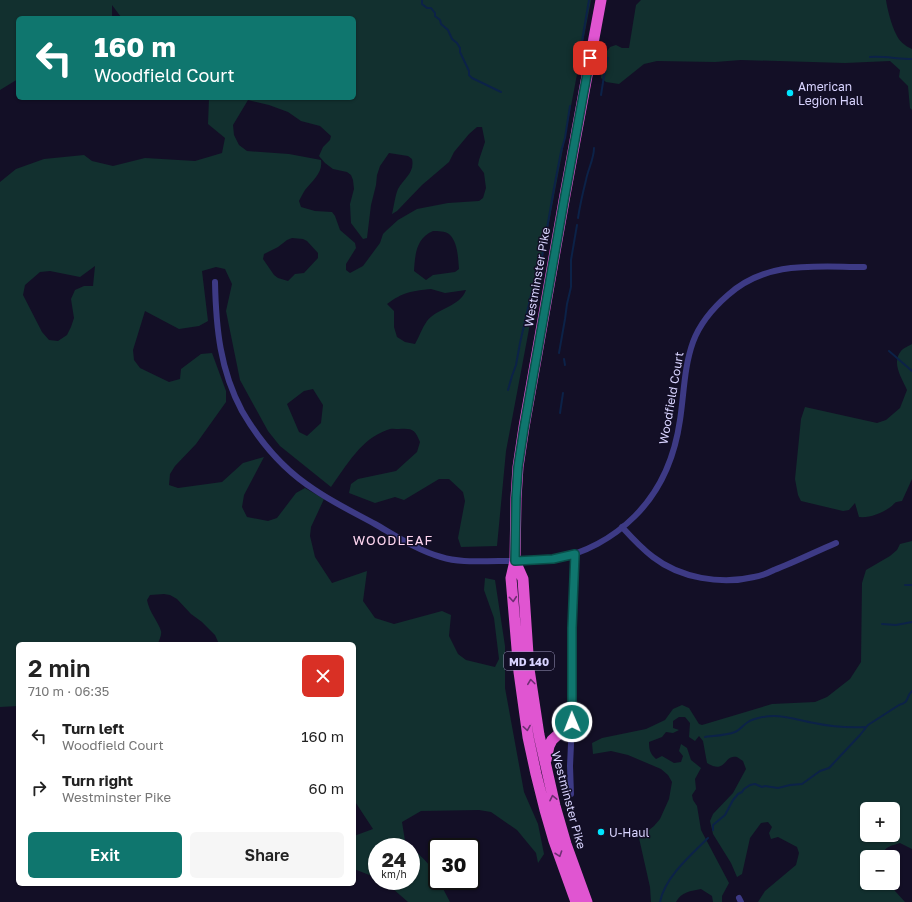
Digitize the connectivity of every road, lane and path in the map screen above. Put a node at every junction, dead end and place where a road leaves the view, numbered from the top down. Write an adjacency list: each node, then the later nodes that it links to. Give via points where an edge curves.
1 (601, 0): 7 (highway, Westminster Pike / MD 140, via 518,467)
2 (864, 267): 4 (street, Woodfield Court, via 803,267 775,270 739,286 711,311 693,342 677,438 668,468 646,504)
3 (214, 282): 7 (street, Woodfield Court, via 215,315 220,347 233,391 242,410 266,446 287,468 330,500 404,541 440,557 473,562)
4 (622, 527): 5 (street, via 644,550 662,563 683,572 711,579 739,580 755,577); 6 (street, Woodfield Court, via 597,545)
5 (836, 543)
6 (575, 554): 7 (street, Woodfield Court, via 553,559); 8 (street)
7 (515, 561): 9 (highway, Westminster Pike / MD 140, one-way to 7, via 529,669 523,579); 11 (highway, Westminster Pike / MD 140, one-way to 11, via 511,578 519,672 528,737 554,841)
8 (572, 722): 9 (highway, via 552,740); 10 (street)
9 (545, 762): 12 (highway, Westminster Pike / MD 140, one-way to 9, via 564,836)
10 (571, 794)
11 (576, 902)
12 (587, 902)

